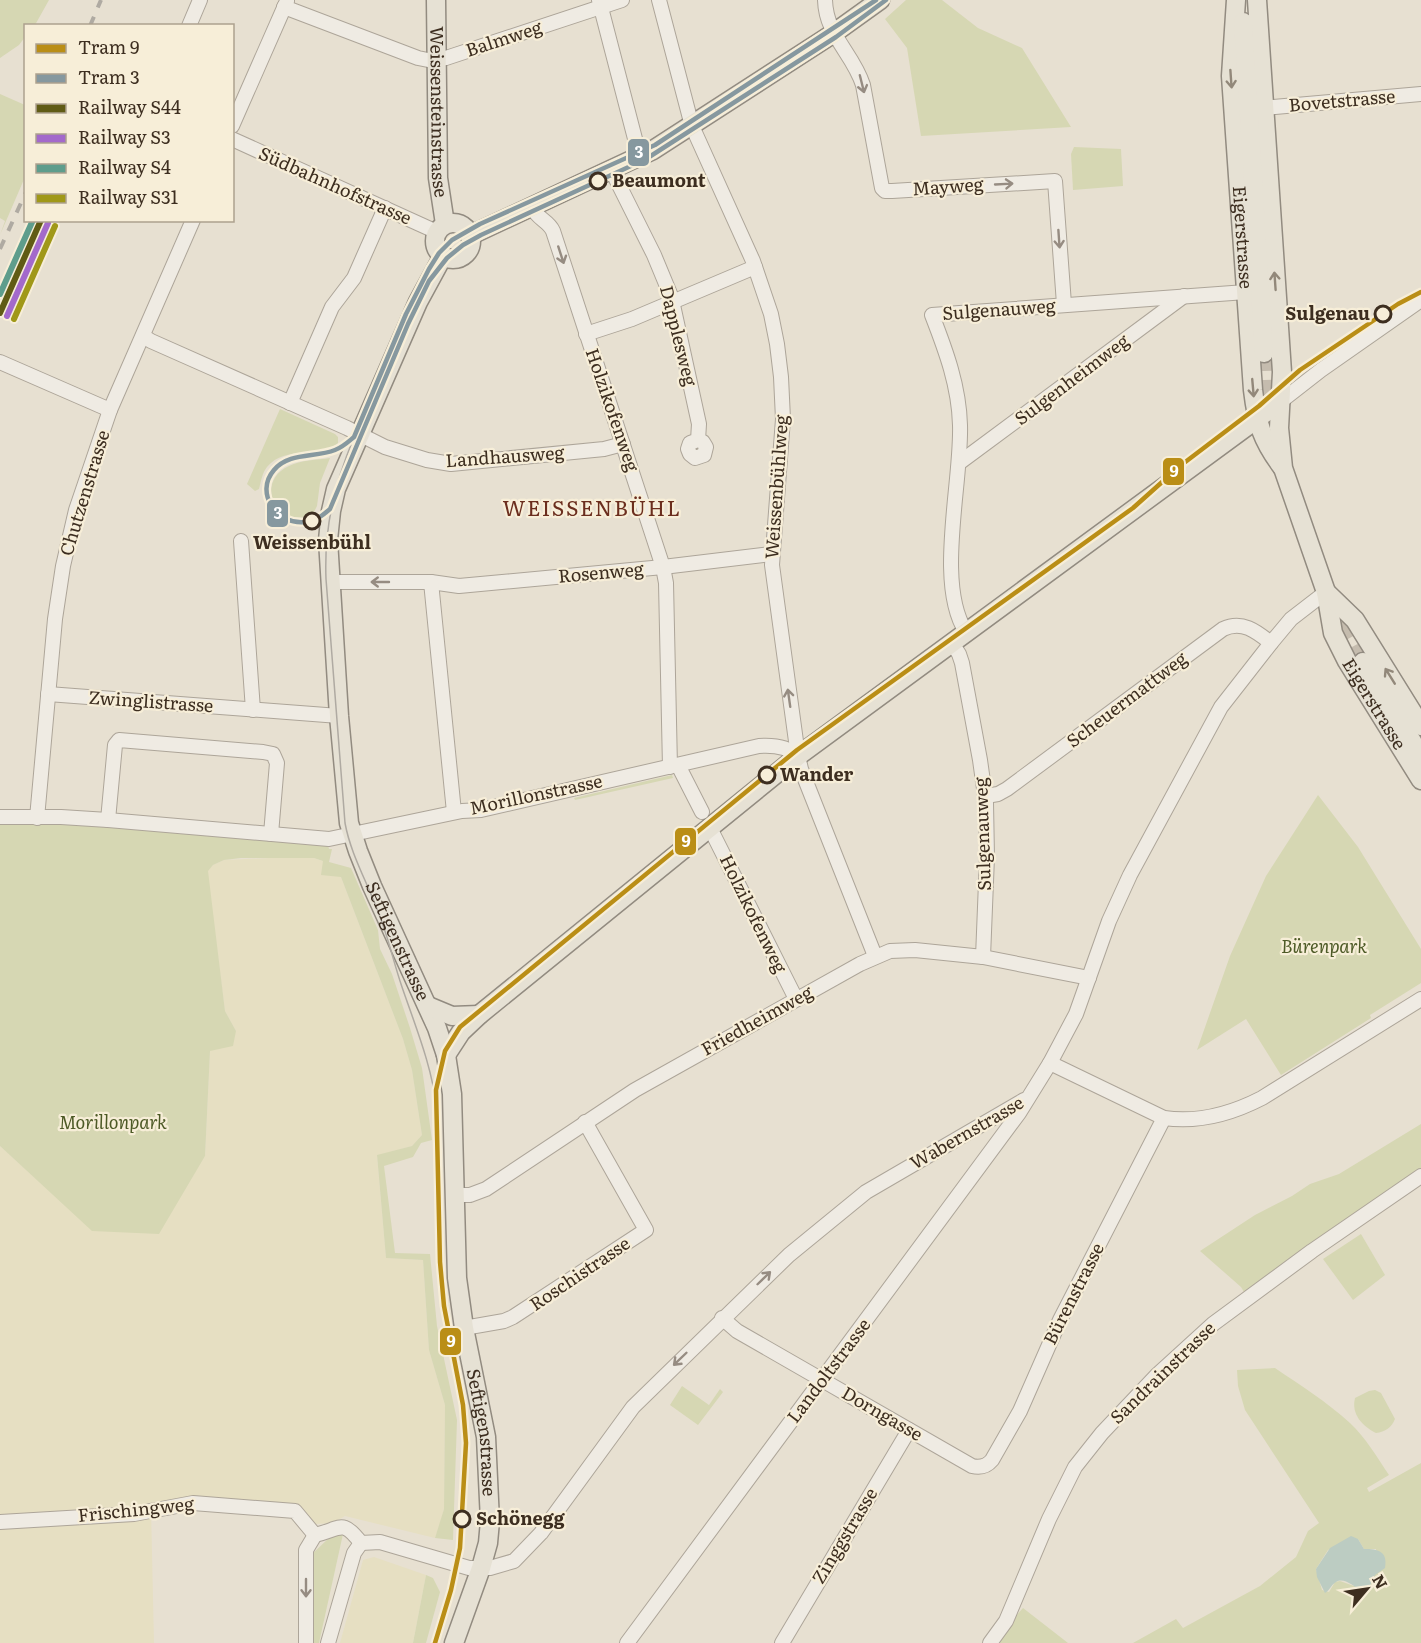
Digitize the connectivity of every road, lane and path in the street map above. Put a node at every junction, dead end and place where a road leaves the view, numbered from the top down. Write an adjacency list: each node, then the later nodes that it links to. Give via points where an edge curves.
1 (200, 0): 12 (street)
2 (436, 0): 14 (main road, Weissensteinstrasse)
3 (622, 0): 10 (street, Balmweg)
4 (659, 0): 18 (street, Weissenbühlweg)
5 (825, 0): 13 (street, via 826,18)
6 (880, 0): 13 (main road)
7 (1236, 0): 29 (main road, Eigerstrasse, one-way to 29, via 1231,76)
8 (1244, 0): 36 (main road, Eigerstrasse)
9 (1257, 0): 16 (main road, Eigerstrasse)
10 (600, 3): 14 (street, Balmweg); 20 (street)
11 (286, 4): 14 (street, Balmweg, via 418,58); 17 (street)
12 (190, 24)
13 (834, 33): 18 (main road); 33 (street, Mayweg, one-way to 33, via 860,75 883,189 1055,181)
14 (437, 60): 25 (main road, Weissensteinstrasse)
15 (1421, 94): 16 (street, Bovetstrasse)
16 (1263, 108): 36 (main road, Eigerstrasse, one-way to 16)
17 (234, 121)
18 (692, 126): 20 (main road); 28 (street, Weissenbühlweg)
19 (234, 141): 23 (street, Südbahnhofstrasse)
20 (640, 158): 21 (main road)
21 (612, 171): 22 (main road); 32 (street, Dapplesweg, via 654,255)
22 (532, 207): 26 (main road); 34 (street, Holzikofenweg, one-way to 34, via 536,216 552,229)
23 (385, 208): 25 (street, Südbahnhofstrasse); 39 (street, via 354,278 333,307)
24 (192, 222): 35 (street, Chutzenstrasse)
25 (441, 228): 26 (main road, via 454,222 465,226); 27 (main road, via 435,241)
26 (471, 235): 27 (main road, via 471,245 464,256)
27 (443, 256): 42 (main road, Seftigenstrasse, via 421,294)
28 (755, 267): 32 (street); 48 (street, Weissenbühlweg, via 774,327 782,394 782,442)
29 (1246, 292): 30 (street, Sulgenauweg); 36 (main road, Eigerstrasse)
30 (1184, 296): 33 (street, Sulgenauweg); 45 (street, Sulgenheimweg)
31 (1421, 300): 38 (street)
32 (672, 302): 34 (street); 43 (street, Dapplesweg, via 699,424)
33 (1064, 304): 45 (street, Sulgenauweg, via 932,315 956,391)
34 (586, 334): 44 (street, Holzikofenweg)
35 (143, 336): 39 (street, Landhausweg); 40 (street, Chutzenstrasse)
36 (1265, 355): 38 (main road, Eigerstrasse, via 1283,379); 41 (main road, Eigerstrasse, one-way to 41)
37 (0, 362): 40 (street)
38 (1280, 402): 41 (main road); 46 (main road, Eigerstrasse)
39 (290, 403): 42 (street, Landhausweg)
40 (111, 410): 56 (street, Chutzenstrasse, via 69,538 55,619)
41 (1258, 419): 46 (main road, Eigerstrasse, via 1266,446); 53 (main road)
42 (360, 435): 44 (street, Landhausweg, via 395,450 451,464); 50 (main road, Seftigenstrasse, via 333,502 328,540)
43 (698, 440)
44 (623, 444): 49 (street, Holzikofenweg)
45 (959, 463): 53 (street, Sulgenauweg, via 952,563)
46 (1283, 468): 52 (main road, Eigerstrasse)
47 (241, 540): 57 (street)
48 (771, 554): 49 (street, Rosenweg); 60 (street, Weissenbühlweg, one-way to 48)
49 (663, 567): 51 (street, Rosenweg, via 459,586); 62 (street, Holzikofenweg)
50 (329, 582): 51 (street, Rosenweg, one-way to 50); 58 (main road, Seftigenstrasse)
51 (431, 582): 65 (street)
52 (1326, 592): 54 (street, Wabernstrasse, via 1305,607); 55 (main road, Eigerstrasse, via 1355,620); 55 (main road, Eigerstrasse, via 1333,633)
53 (959, 638): 60 (main road); 64 (street, Sulgenauweg)
54 (1271, 643): 64 (street, Scheuermattweg, via 1245,626 1223,629 1007,789); 74 (street, Wabernstrasse, via 1221,707 1136,864 1109,921)
55 (1361, 657): 59 (main road, Eigerstrasse, one-way to 55); 61 (main road, Eigerstrasse); 63 (main road, Eigerstrasse)
56 (48, 694): 57 (street, Zwinglistrasse); 67 (street, Chutzenstrasse)
57 (253, 710): 58 (street, Zwinglistrasse)
58 (339, 716): 71 (main road, Seftigenstrasse)
59 (1421, 726)
60 (798, 756): 62 (street, Morillonstrasse, via 780,747 759,746); 69 (main road); 72 (street, Weissenbühlweg)
61 (1421, 756)
62 (674, 766): 65 (street, Morillonstrasse, via 481,810); 69 (street, Holzikofenweg)
63 (1421, 780)
64 (986, 796): 73 (street, Sulgenauweg)
65 (454, 812): 71 (street, Morillonstrasse)
66 (0, 817): 67 (street, Morillonstrasse)
67 (37, 818): 68 (street, Morillonstrasse)
68 (108, 820): 70 (street, Morillonstrasse); 70 (street, via 115,745 119,740 252,751 270,753 277,760)
69 (706, 820): 75 (street, Holzikofenweg); 78 (main road)
70 (271, 834): 71 (street, Morillonstrasse, via 328,839)
71 (352, 836): 77 (main road, Seftigenstrasse, via 391,931)
72 (875, 956): 73 (street, Friedheimweg, via 898,949); 75 (street, Friedheimweg)
73 (983, 957): 74 (street, Friedheimweg)
74 (1089, 978): 80 (street, Wabernstrasse, via 1076,1014)
75 (796, 999): 83 (street, Friedheimweg, via 663,1073)
76 (1421, 999): 82 (street, via 1240,1109 1195,1119)
77 (428, 1006): 78 (main road, via 452,1016); 79 (main road, Seftigenstrasse)
78 (479, 1014): 79 (main road)
79 (446, 1055): 85 (main road, Seftigenstrasse, via 452,1094)
80 (1050, 1063): 81 (street, Wabernstrasse); 82 (street)
81 (1029, 1097): 86 (street, Wabernstrasse, one-way to 81, via 789,1254 866,1192); 88 (street, Landoltstrasse)
82 (1164, 1118): 90 (street, Bürenstrasse, via 1052,1336 1020,1411 992,1460)
83 (585, 1122): 85 (street, Friedheimweg, via 483,1190); 87 (street, Roschistrasse, via 646,1230 513,1317)
84 (1421, 1176): 100 (street, Sandrainstrasse, via 1213,1324 1102,1433 1075,1467 1006,1621)
85 (454, 1195): 87 (main road, Seftigenstrasse, via 455,1252)
86 (722, 1318): 88 (street, Dorngasse); 94 (street, Wabernstrasse, one-way to 94, via 633,1407 522,1554 509,1564)
87 (464, 1328): 94 (main road, Seftigenstrasse, via 487,1452 490,1525)
88 (822, 1380): 89 (street, Dorngasse); 98 (street, Landoltstrasse)
89 (909, 1430): 90 (street, Dorngasse, via 972,1466); 99 (street, Zinggstrasse)
90 (982, 1466)
91 (0, 1522): 92 (street, Frischingweg, via 134,1514 193,1503 296,1511)
92 (315, 1534): 93 (street, via 343,1527 351,1530); 95 (street, one-way to 95, via 306,1550)
93 (361, 1543): 94 (street, Wabernstrasse, via 380,1542 460,1567); 96 (street, via 354,1553)
94 (481, 1568): 97 (main road, Seftigenstrasse)
95 (306, 1643)
96 (328, 1643)
97 (454, 1643)
98 (627, 1643)
99 (782, 1643)
100 (990, 1643)

